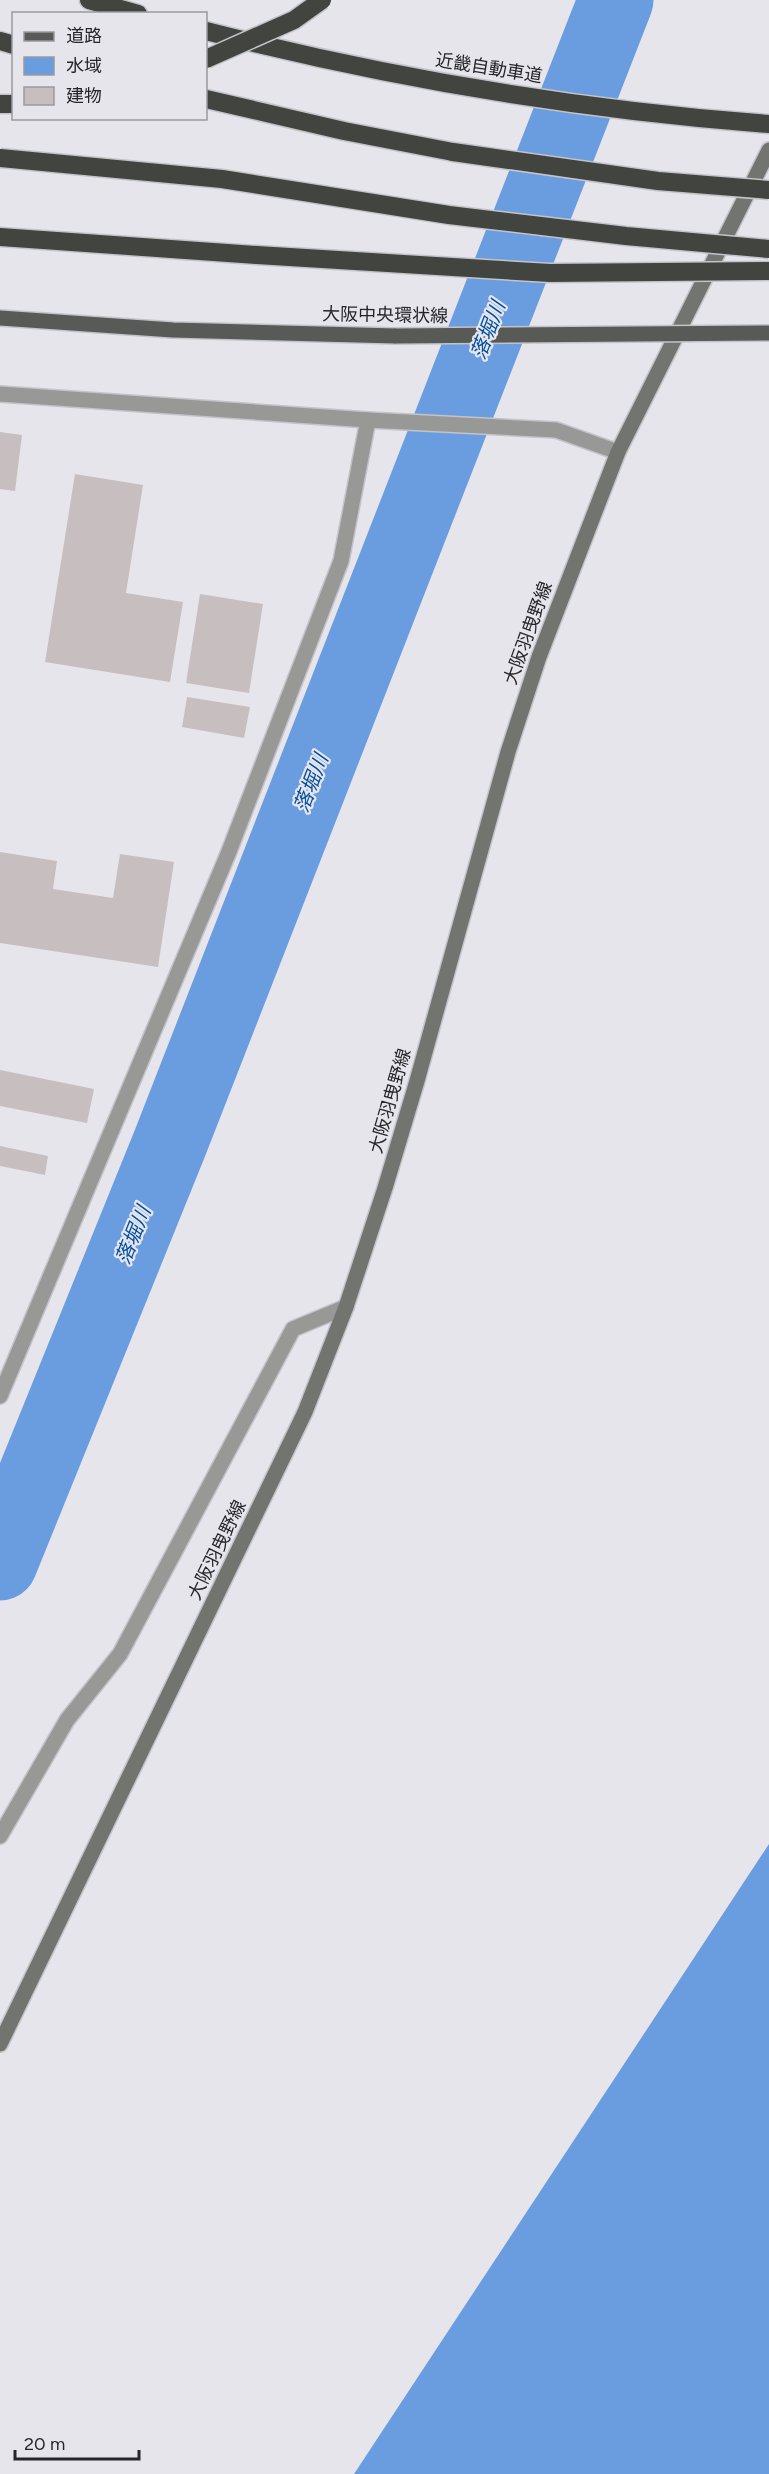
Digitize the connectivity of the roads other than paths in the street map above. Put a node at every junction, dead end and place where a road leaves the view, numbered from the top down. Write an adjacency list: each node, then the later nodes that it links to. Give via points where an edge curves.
1 (89, 0): 3 (highway)
2 (322, 0): 5 (highway, bridge, via 294,20)
3 (131, 12)
4 (207, 31): 7 (highway, 近畿自動車道, via 461,87 602,107)
5 (207, 59)
6 (207, 99): 10 (highway, bridge, via 453,152 658,181)
7 (769, 124)
8 (769, 150): 18 (main road, 大阪羽曳野線)
9 (0, 158): 12 (highway, bridge, via 222,179 448,215)
10 (769, 190)
11 (0, 237): 13 (highway, bridge, via 539,273)
12 (769, 249)
13 (769, 271)
14 (0, 318): 15 (main road, 大阪中央環状線, bridge, via 173,330 396,336)
15 (769, 333)
16 (0, 394): 17 (street)
17 (368, 420): 18 (street, via 556,430); 20 (street, via 341,561 228,854)
18 (618, 452): 19 (main road, 大阪羽曳野線, via 539,657 508,752 417,1081)
19 (346, 1307): 21 (street, via 293,1329 120,1654 67,1720); 22 (main road, 大阪羽曳野線, via 305,1412)
20 (0, 1396)
21 (0, 1836)
22 (0, 2043)

